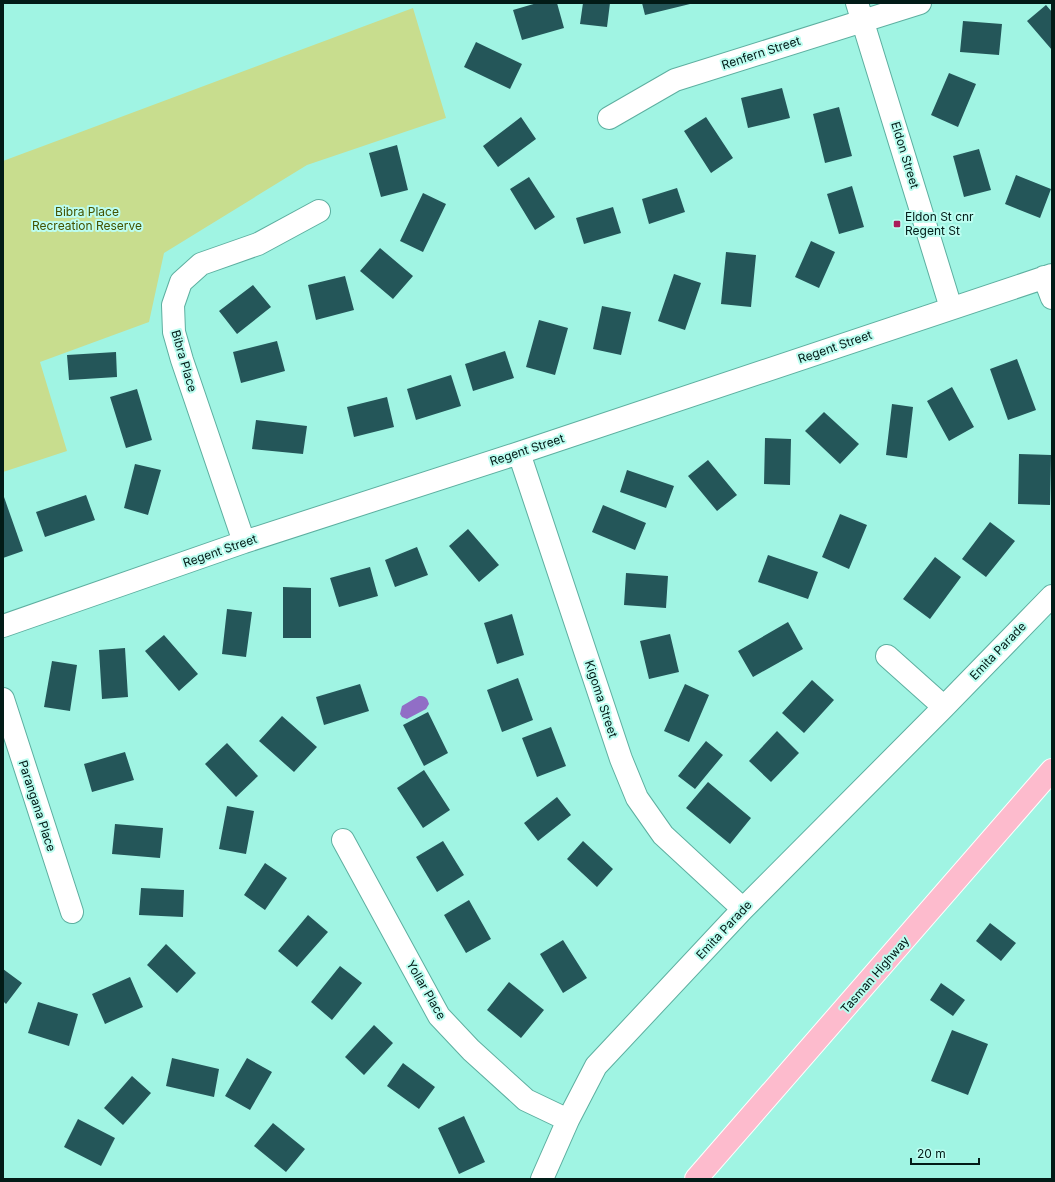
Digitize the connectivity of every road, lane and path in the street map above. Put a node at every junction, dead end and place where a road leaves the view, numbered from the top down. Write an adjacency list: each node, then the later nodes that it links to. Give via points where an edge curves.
1 (920, 3): 2 (street, Renfern Street)
2 (860, 12): 3 (street, Renfern Street, via 675,80); 7 (street, Eldon Street)
3 (609, 118)
4 (319, 211): 9 (street, Bibra Place, via 258,244 201,264 181,282 173,306 174,332 182,360)
5 (1048, 276): 6 (street); 7 (street, Regent Street)
6 (1052, 298)
7 (951, 308): 8 (street, Regent Street)
8 (519, 454): 9 (street, Regent Street); 17 (street, Kigoma Street, via 621,759 637,798 663,835)
9 (244, 542): 11 (street, Regent Street)
10 (1052, 596): 14 (street, Emita Parade)
11 (3, 626)
12 (887, 656): 14 (street)
13 (3, 699): 18 (street, Parangana Place)
14 (944, 707): 17 (street, Emita Parade)
15 (1052, 770): 21 (highway, Tasman Highway)
16 (343, 840): 19 (street, Yollar Place, via 439,1016 471,1050 526,1100)
17 (742, 909): 19 (street, Emita Parade, via 596,1066)
18 (72, 912)
19 (568, 1120): 20 (street, Emita Parade)
20 (542, 1179)
21 (696, 1179)

